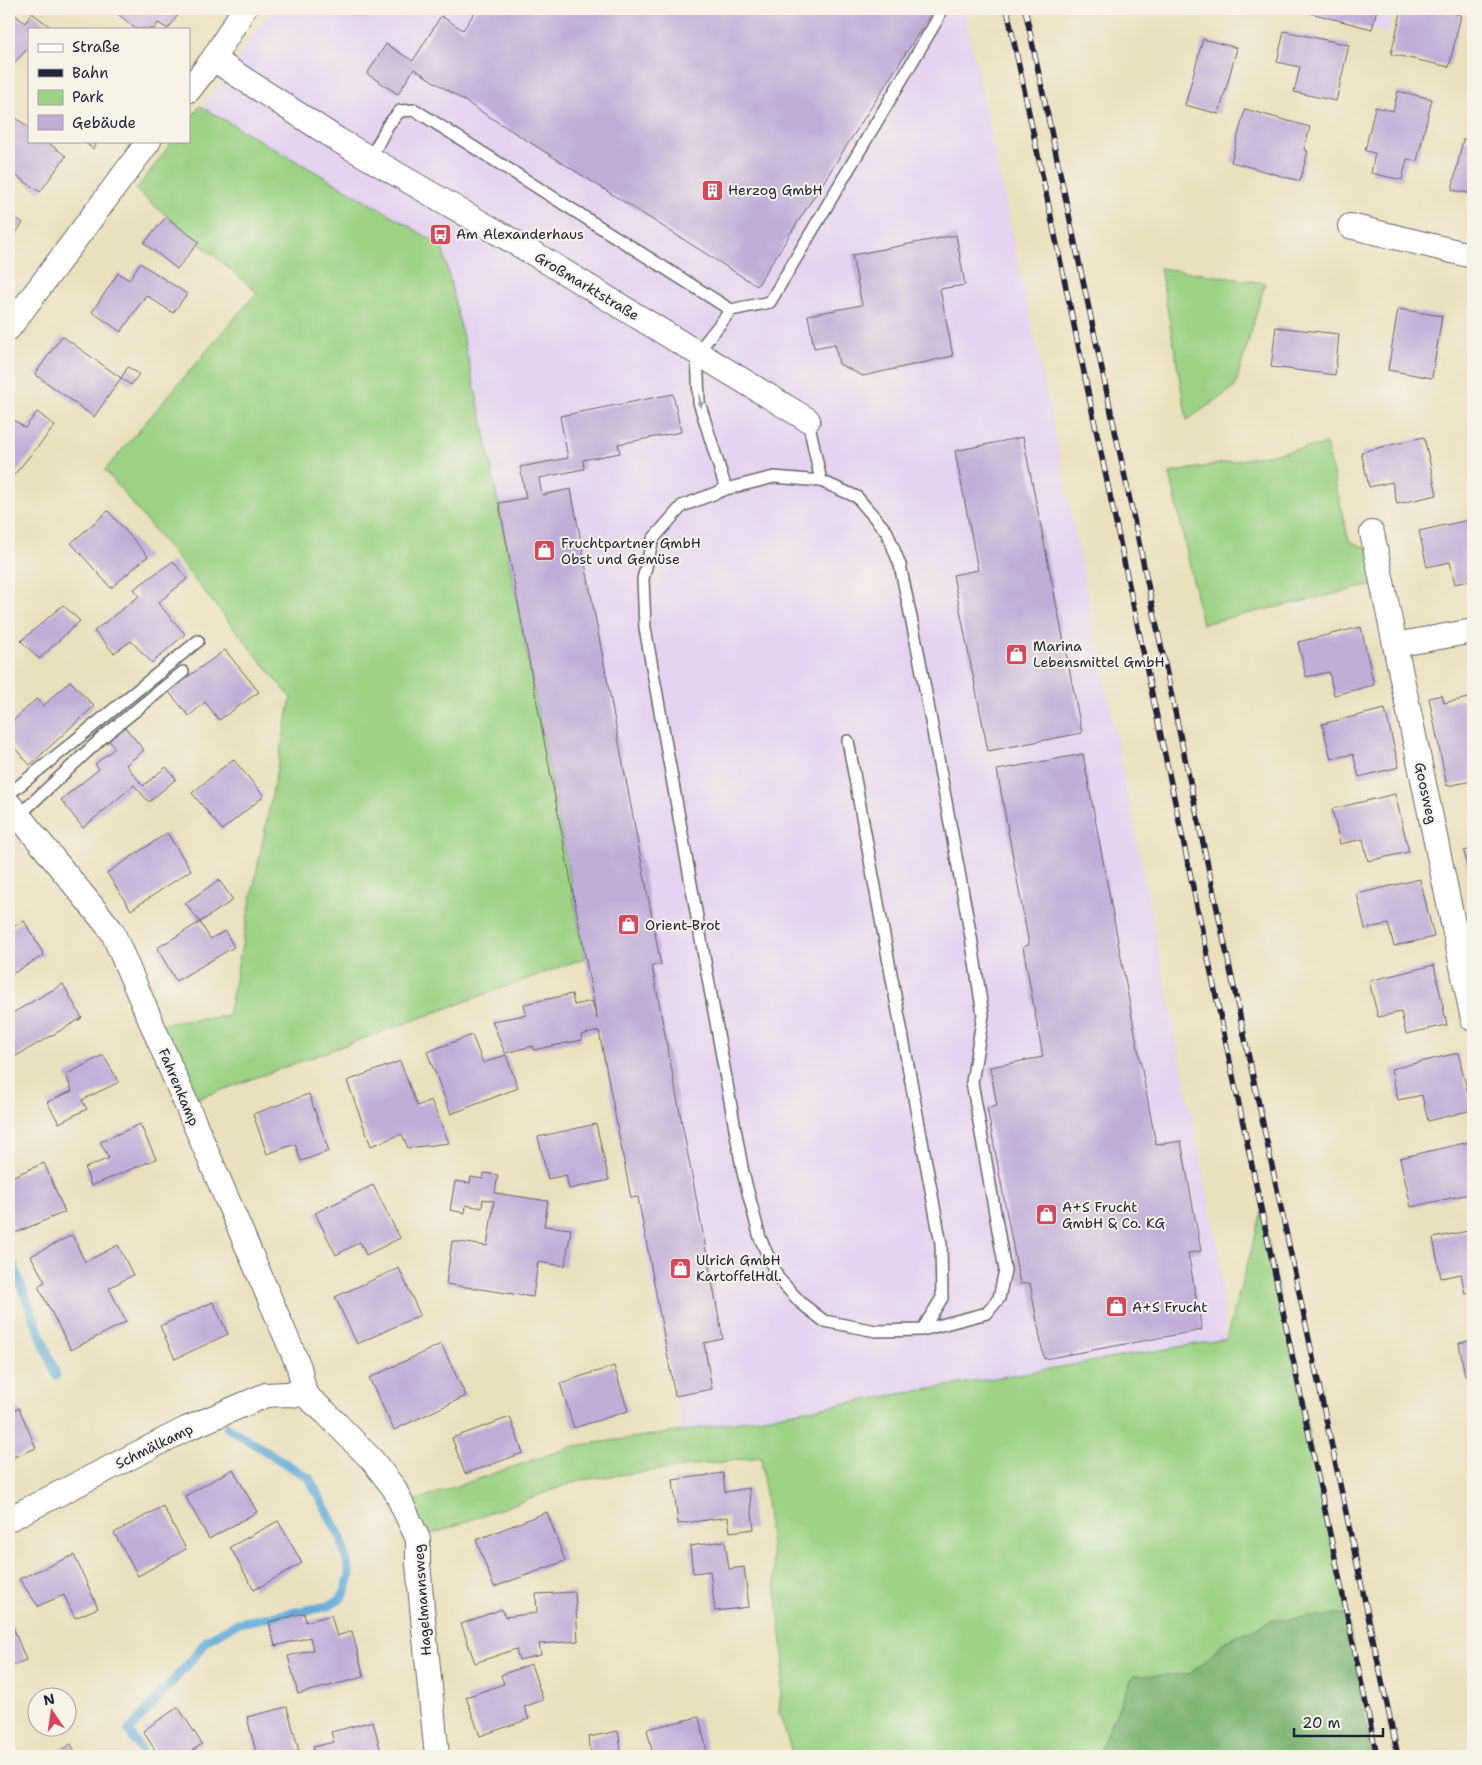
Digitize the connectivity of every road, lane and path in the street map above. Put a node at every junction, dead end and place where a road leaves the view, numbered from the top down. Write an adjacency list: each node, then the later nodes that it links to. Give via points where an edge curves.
1 (244, 9): 3 (street)
2 (941, 9): 9 (lane, via 770,302)
3 (213, 58): 4 (street); 6 (street, Großmarktstraße)
4 (190, 89)
5 (148, 142): 10 (street)
6 (370, 159): 9 (lane, via 388,125 400,112 415,110); 11 (street, Großmarktstraße)
7 (1350, 226): 8 (street)
8 (1473, 256)
9 (731, 310): 11 (lane)
10 (9, 328)
11 (697, 353): 12 (street, Großmarktstraße); 14 (lane, one-way to 14, via 699,402)
12 (808, 420): 13 (lane)
13 (821, 481): 14 (lane, via 774,477); 24 (lane, via 857,498 888,532 900,565 983,1015 972,1082 1005,1270 999,1298 987,1313)
14 (726, 488): 24 (lane, via 682,506 653,540 643,579 645,628 743,1173 760,1238 778,1278 801,1303 824,1320 876,1331)
15 (1372, 533): 18 (street, Goosweg)
16 (1473, 631): 18 (street)
17 (198, 641): 21 (lane)
18 (1394, 645): 23 (street, Goosweg)
19 (183, 672): 22 (lane)
20 (848, 741): 24 (lane, via 940,1244 942,1298)
21 (9, 794)
22 (14, 810): 25 (street, Fahrenkamp, via 112,931 299,1367)
23 (1473, 1019)
24 (922, 1330)
25 (305, 1395): 26 (street, Schmälkamp, via 266,1395 195,1425); 27 (street, Hagelmannsweg, via 372,1460 394,1488 418,1539)
26 (9, 1519)
27 (437, 1756)

